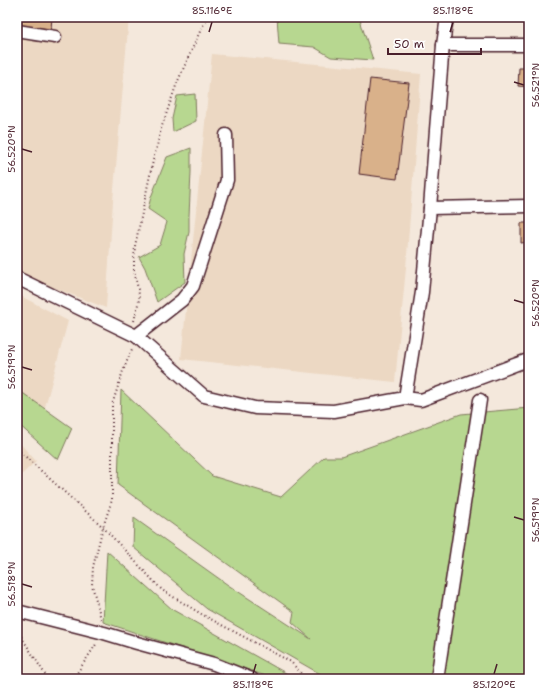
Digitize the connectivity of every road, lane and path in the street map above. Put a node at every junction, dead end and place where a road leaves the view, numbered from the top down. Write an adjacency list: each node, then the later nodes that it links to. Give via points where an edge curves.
1 (209, 17): 3 (path)
2 (447, 17): 6 (street)
3 (202, 26)
4 (17, 31): 5 (street)
5 (55, 37)
6 (443, 45): 7 (street); 10 (street)
7 (529, 45)
8 (226, 135): 12 (street, via 227,180 193,286 182,300)
9 (529, 206): 10 (street)
10 (430, 208): 14 (street, via 422,292)
11 (17, 278): 12 (street)
12 (136, 336): 14 (street, via 204,396 219,400 255,408 334,411)
13 (529, 360): 14 (street, via 421,400)
14 (405, 398)
15 (480, 400): 24 (street)
16 (17, 449): 23 (path, via 103,527 162,590 202,615 291,662)
17 (17, 611): 19 (street)
18 (17, 630): 20 (path)
19 (104, 633): 21 (path); 22 (street, via 214,664)
20 (48, 679)
21 (73, 679)
22 (252, 679)
23 (306, 679)
24 (437, 679)

